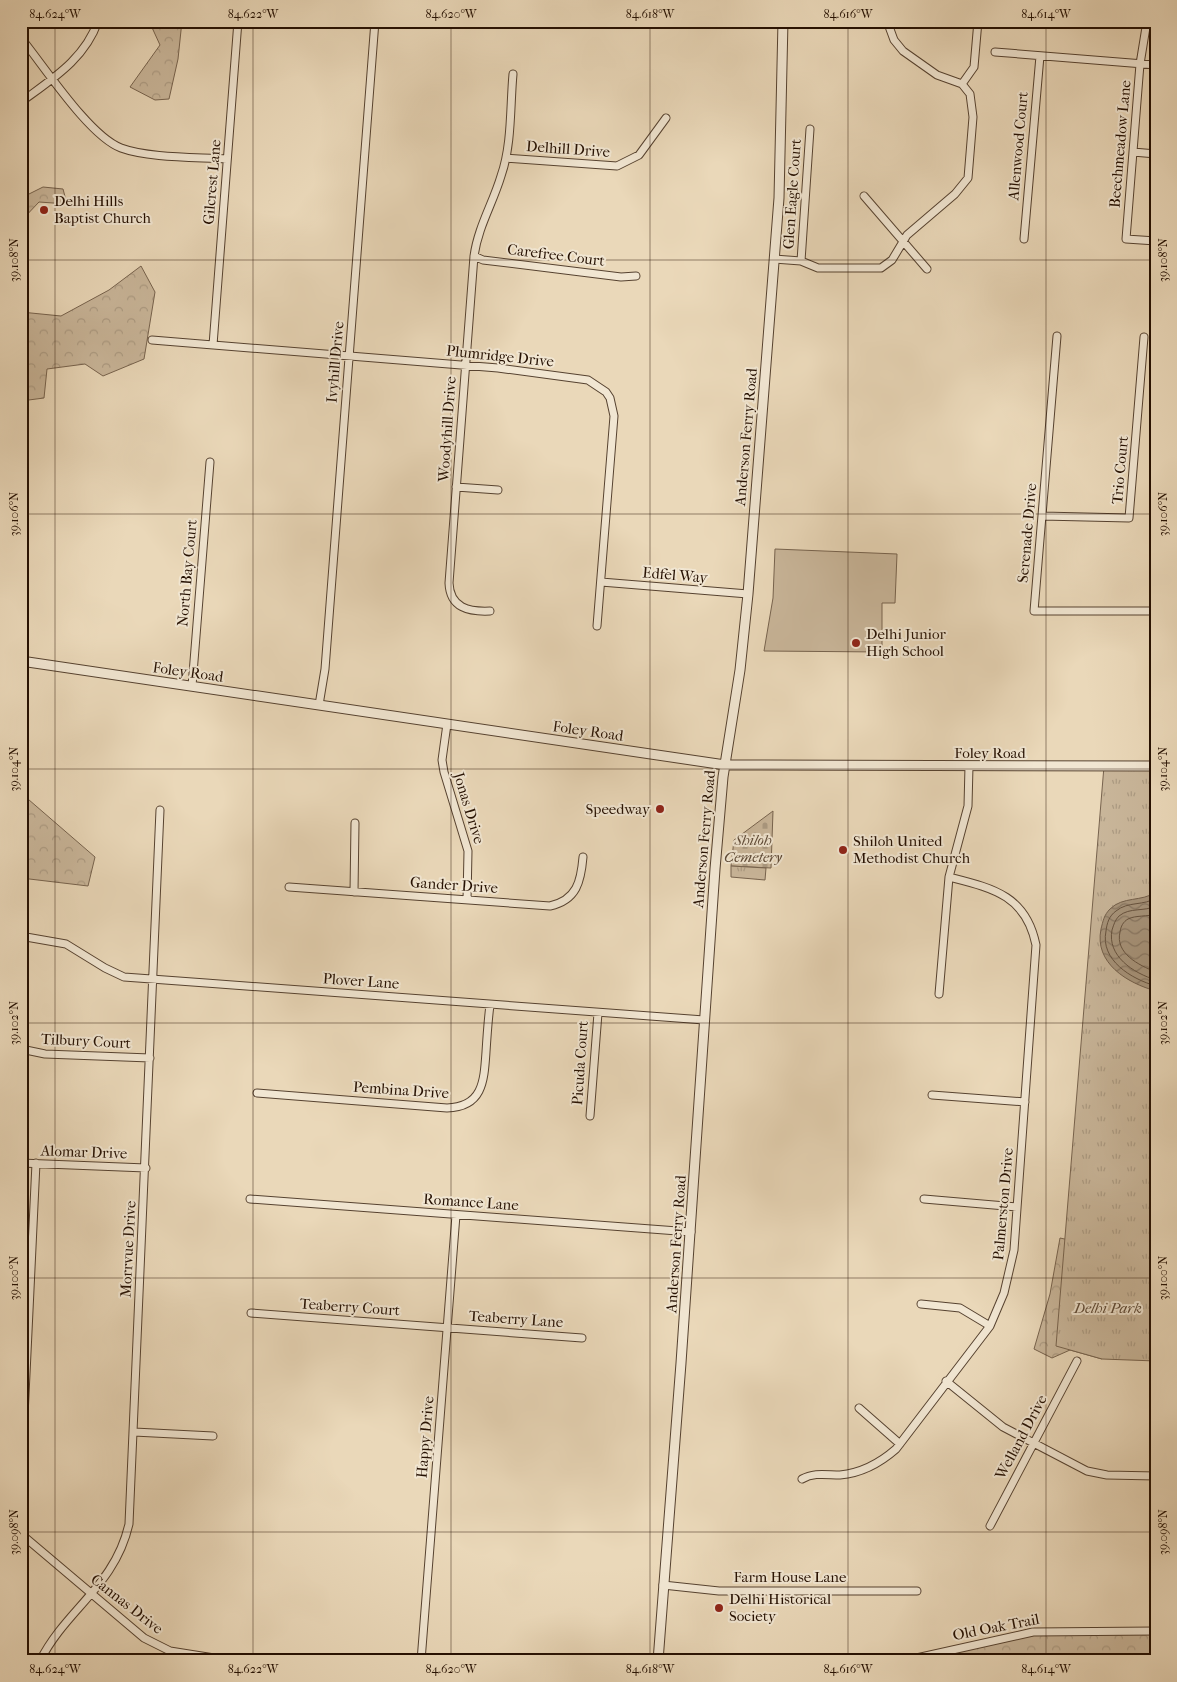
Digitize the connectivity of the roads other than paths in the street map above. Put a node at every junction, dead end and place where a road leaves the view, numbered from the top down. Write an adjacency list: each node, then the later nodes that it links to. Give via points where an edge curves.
1 (98, 21): 14 (street, via 83,52)
2 (238, 21): 22 (street, Gilcrest Lane)
3 (376, 21): 36 (street, Ivyhill Drive)
4 (783, 21): 28 (street, Anderson Ferry Road, via 782,145)
5 (886, 21): 15 (street, via 894,40 903,50 937,75)
6 (978, 21): 15 (street, via 974,67)
7 (1147, 21): 11 (street, Beechmeadow Lane)
8 (21, 38): 14 (street)
9 (995, 52): 10 (street)
10 (1040, 56): 11 (street); 24 (street, Allenwood Court)
11 (1140, 64): 12 (street); 19 (street, Beechmeadow Lane)
12 (1156, 65)
13 (513, 74): 21 (street, Woodyhill Drive)
14 (53, 78): 16 (street); 22 (street, via 92,129 111,143 134,152)
15 (962, 84): 25 (street, via 970,94 974,117 968,178)
16 (21, 102)
17 (666, 118): 21 (street, Delhill Drive, via 639,155 617,166)
18 (810, 129): 29 (street, Glen Eagle Court)
19 (1133, 152): 20 (street); 26 (street, Beechmeadow Lane, via 1126,239)
20 (1156, 154)
21 (506, 158): 27 (street, Woodyhill Drive, via 480,229)
22 (228, 159): 35 (street, Gilcrest Lane)
23 (864, 196): 25 (street)
24 (1024, 239)
25 (903, 241): 29 (street, via 892,260 881,268 818,268); 30 (street)
26 (1156, 241)
27 (474, 256): 31 (street, Carefree Court, via 483,260); 37 (street, Woodyhill Drive)
28 (774, 259): 29 (street); 43 (street, Anderson Ferry Road)
29 (801, 261)
30 (927, 268)
31 (636, 276)
32 (1057, 336): 41 (street, Serenade Drive)
33 (1144, 337): 41 (street, Trio Court, via 1129,518)
34 (152, 340): 35 (street, Plumridge Drive)
35 (213, 345): 36 (street, Plumridge Drive)
36 (349, 356): 37 (street, Plumridge Drive); 49 (street, Ivyhill Drive)
37 (466, 365): 39 (street, Woodyhill Drive); 42 (street, Plumridge Drive, via 588,380 601,387 610,398 614,416)
38 (210, 462): 48 (street, North Bay Court)
39 (456, 487): 40 (street); 44 (street, Woodyhill Drive, via 449,591 453,600 465,610)
40 (498, 490)
41 (1042, 516): 45 (street, Serenade Drive, via 1034,611)
42 (601, 582): 43 (street, Edfel Way); 46 (street, Plumridge Drive)
43 (748, 594): 51 (street, Anderson Ferry Road)
44 (490, 611)
45 (1156, 612)
46 (597, 626)
47 (21, 661): 48 (street, Foley Road)
48 (192, 686): 49 (street, Foley Road)
49 (319, 705): 50 (street, Foley Road)
50 (447, 724): 51 (street, Foley Road); 60 (street, Jonas Drive, via 442,760 468,851)
51 (725, 765): 52 (street, Foley Road); 66 (street, Anderson Ferry Road)
52 (969, 766): 53 (street, Foley Road); 57 (street, via 968,806)
53 (1156, 766)
54 (160, 810): 62 (street, Morrvue Drive)
55 (356, 823): 59 (street)
56 (583, 857): 60 (street, Gander Drive, via 578,886 569,898 557,905)
57 (949, 877): 63 (street); 71 (street, Palmerston Drive, via 1002,894 1025,915 1034,935 1036,956)
58 (289, 887): 59 (street, Gander Drive)
59 (354, 892): 60 (street, Gander Drive)
60 (467, 900)
61 (26, 937): 62 (street, Plover Lane, via 66,944 124,977)
62 (153, 980): 64 (street, Plover Lane); 68 (street, Morrvue Drive)
63 (939, 994)
64 (490, 1005): 65 (street, Plover Lane); 69 (street, Pembina Drive, via 484,1079 478,1093 461,1106 447,1108)
65 (598, 1013): 66 (street, Plover Lane); 72 (street, Picuda Court)
66 (704, 1020): 80 (street, Anderson Ferry Road)
67 (21, 1049): 68 (street, Tilbury Court, via 45,1054)
68 (150, 1058): 75 (street, Morrvue Drive)
69 (257, 1093)
70 (932, 1095): 71 (street)
71 (1025, 1102): 78 (street, Palmerston Drive)
72 (590, 1116)
73 (21, 1163): 74 (street, Alomar Drive)
74 (36, 1163): 75 (street, Alomar Drive); 94 (street)
75 (146, 1168): 89 (street, Morrvue Drive)
76 (250, 1199): 79 (street, Romance Lane)
77 (924, 1199): 78 (street)
78 (1017, 1206): 83 (street, Palmerston Drive, via 1008,1280)
79 (456, 1215): 80 (street, Romance Lane); 84 (street, Happy Drive)
80 (691, 1232): 98 (street, Anderson Ferry Road)
81 (921, 1304): 83 (street, via 960,1308)
82 (251, 1313): 84 (street, Teaberry Court)
83 (990, 1326): 87 (street, Palmerston Drive)
84 (448, 1328): 85 (street, Teaberry Lane); 104 (street, Happy Drive)
85 (582, 1338)
86 (1077, 1361): 91 (street, Welland Drive)
87 (946, 1381): 91 (street, via 988,1416); 92 (street, Palmerston Drive)
88 (859, 1408): 92 (street)
89 (134, 1432): 90 (street); 100 (street, Morrvue Drive, via 126,1537 115,1564)
90 (213, 1436)
91 (1033, 1443): 93 (street, via 1092,1473); 96 (street, Welland Drive)
92 (900, 1444): 95 (street, Palmerston Drive, via 865,1469 841,1475 810,1475)
93 (1156, 1476)
94 (21, 1479)
95 (802, 1479)
96 (990, 1526)
97 (21, 1534): 100 (street, Cannas Drive)
98 (663, 1584): 99 (street, Farm House Lane, via 719,1591); 105 (street, Anderson Ferry Road)
99 (917, 1591)
100 (92, 1594): 102 (street, Morrvue Drive, via 52,1641); 103 (street, Cannas Drive, via 156,1645 184,1654)
101 (1156, 1631): 106 (street, Old Oak Trail, via 1033,1632)
102 (40, 1661)
103 (233, 1661)
104 (421, 1661)
105 (658, 1661)
106 (903, 1661)

